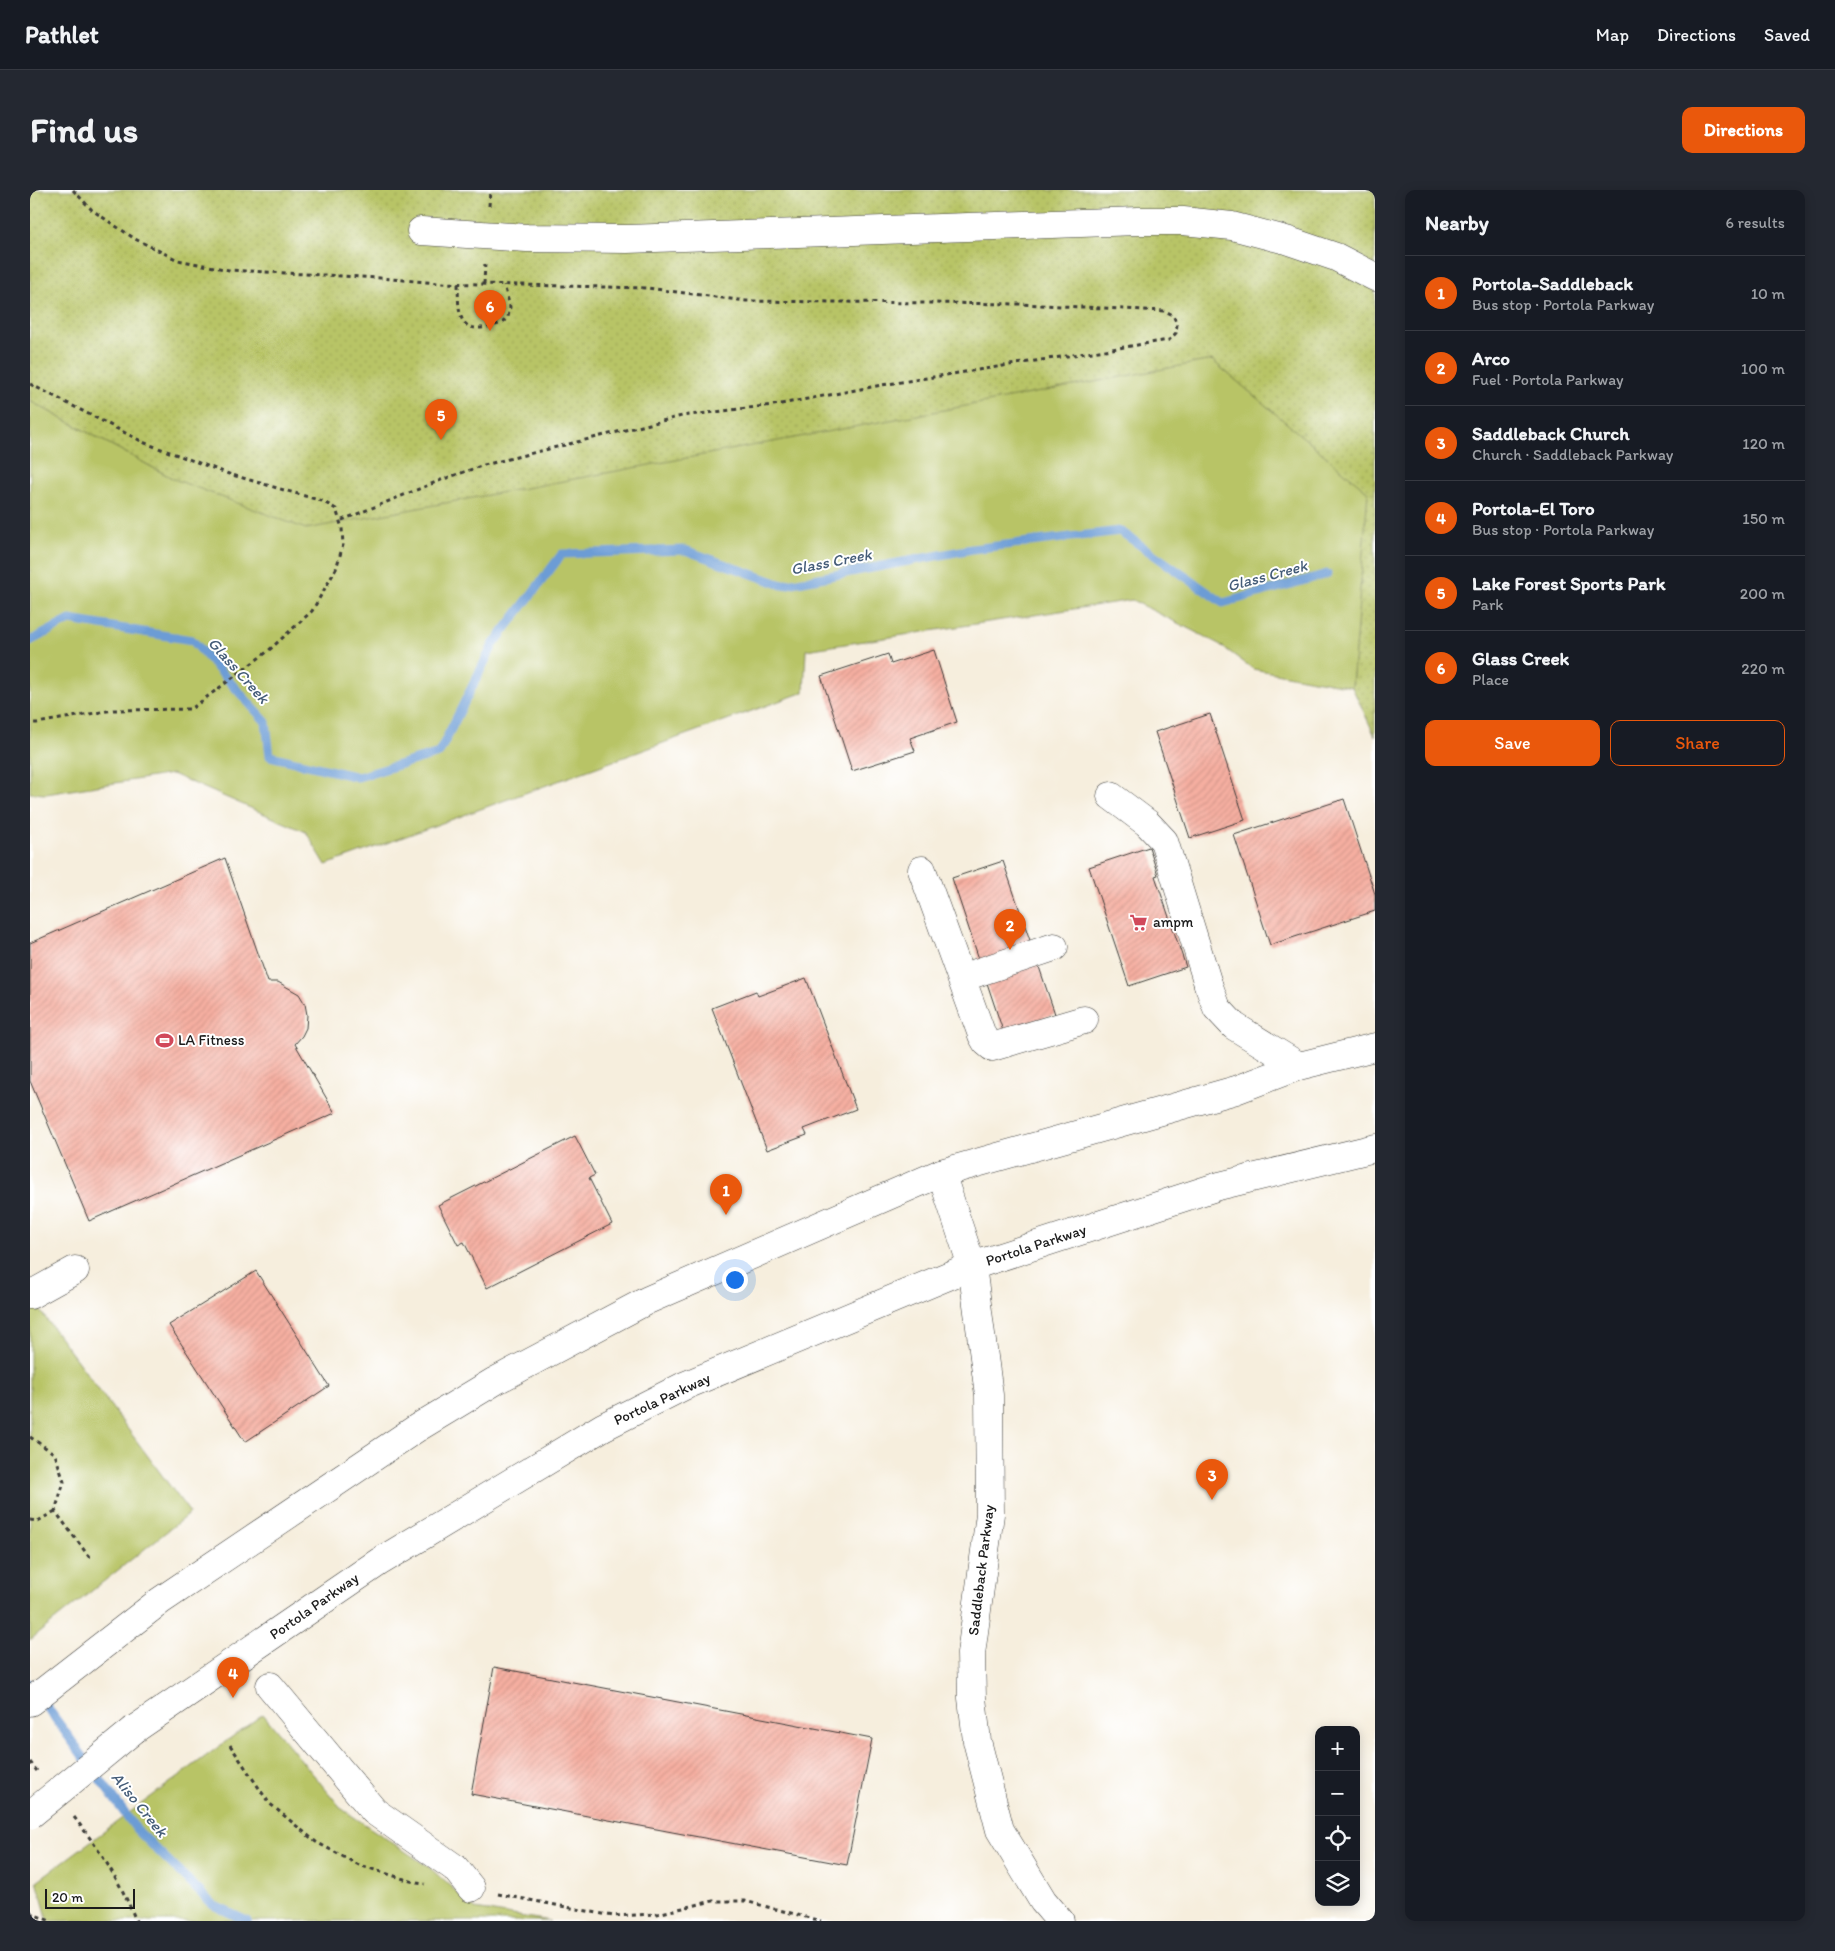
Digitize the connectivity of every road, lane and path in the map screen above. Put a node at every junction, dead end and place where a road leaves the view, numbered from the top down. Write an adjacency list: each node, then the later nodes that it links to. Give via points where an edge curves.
1 (73, 190): 4 (path, via 92,210 135,240 178,260 230,270)
2 (421, 231): 3 (main road, via 527,238 628,239 1183,221 1232,226 1286,240 1336,257)
3 (1375, 277)
4 (458, 284): 5 (path); 5 (path, via 460,316 466,325 476,329 501,324 508,317 510,307)
5 (504, 285): 7 (path, via 647,288 746,301 1122,308 1169,312 1176,319 1178,329 1169,340 890,383 781,404 682,416 484,465)
6 (30, 384): 7 (path, via 145,443 229,474 322,501 336,509)
7 (340, 521): 8 (path, via 343,545 336,569 312,611 267,652 191,708 113,710)
8 (30, 723)
9 (1111, 796): 15 (main road, via 1147,823 1164,841 1217,1008 1234,1026)
10 (922, 870): 12 (main road)
11 (1054, 947): 12 (main road)
12 (961, 978): 13 (main road, via 982,1035 992,1047)
13 (1084, 1020)
14 (1375, 1047): 15 (main road)
15 (1299, 1066): 17 (main road, via 1236,1090)
16 (1375, 1148): 18 (main road, Portola Parkway, via 1219,1186)
17 (941, 1173): 18 (main road, Saddleback Parkway); 26 (main road, via 648,1300 495,1381 417,1428 184,1585)
18 (972, 1266): 30 (main road, Portola Parkway, bridge, via 684,1386 603,1427 378,1562 135,1729); 38 (main road, Saddleback Parkway, via 989,1395 990,1514 971,1654 977,1741 1000,1830 1043,1901)
19 (75, 1270): 20 (main road)
20 (30, 1295)
21 (30, 1437): 22 (path, via 55,1454 64,1482)
22 (55, 1511): 23 (path, via 38,1522); 24 (path)
23 (30, 1520)
24 (90, 1558)
25 (270, 1686): 33 (main road, via 374,1811 455,1868)
26 (30, 1702)
27 (230, 1745): 32 (path, via 270,1803 316,1842 359,1865)
28 (30, 1762): 29 (path)
29 (42, 1777)
30 (30, 1815)
31 (73, 1816): 36 (path, via 97,1846 127,1897)
32 (426, 1884)
33 (471, 1888): 37 (path, via 613,1916 657,1914 713,1901 745,1901)
34 (30, 1913): 35 (path)
35 (50, 1921)
36 (136, 1921)
37 (821, 1921)
38 (1060, 1921)

